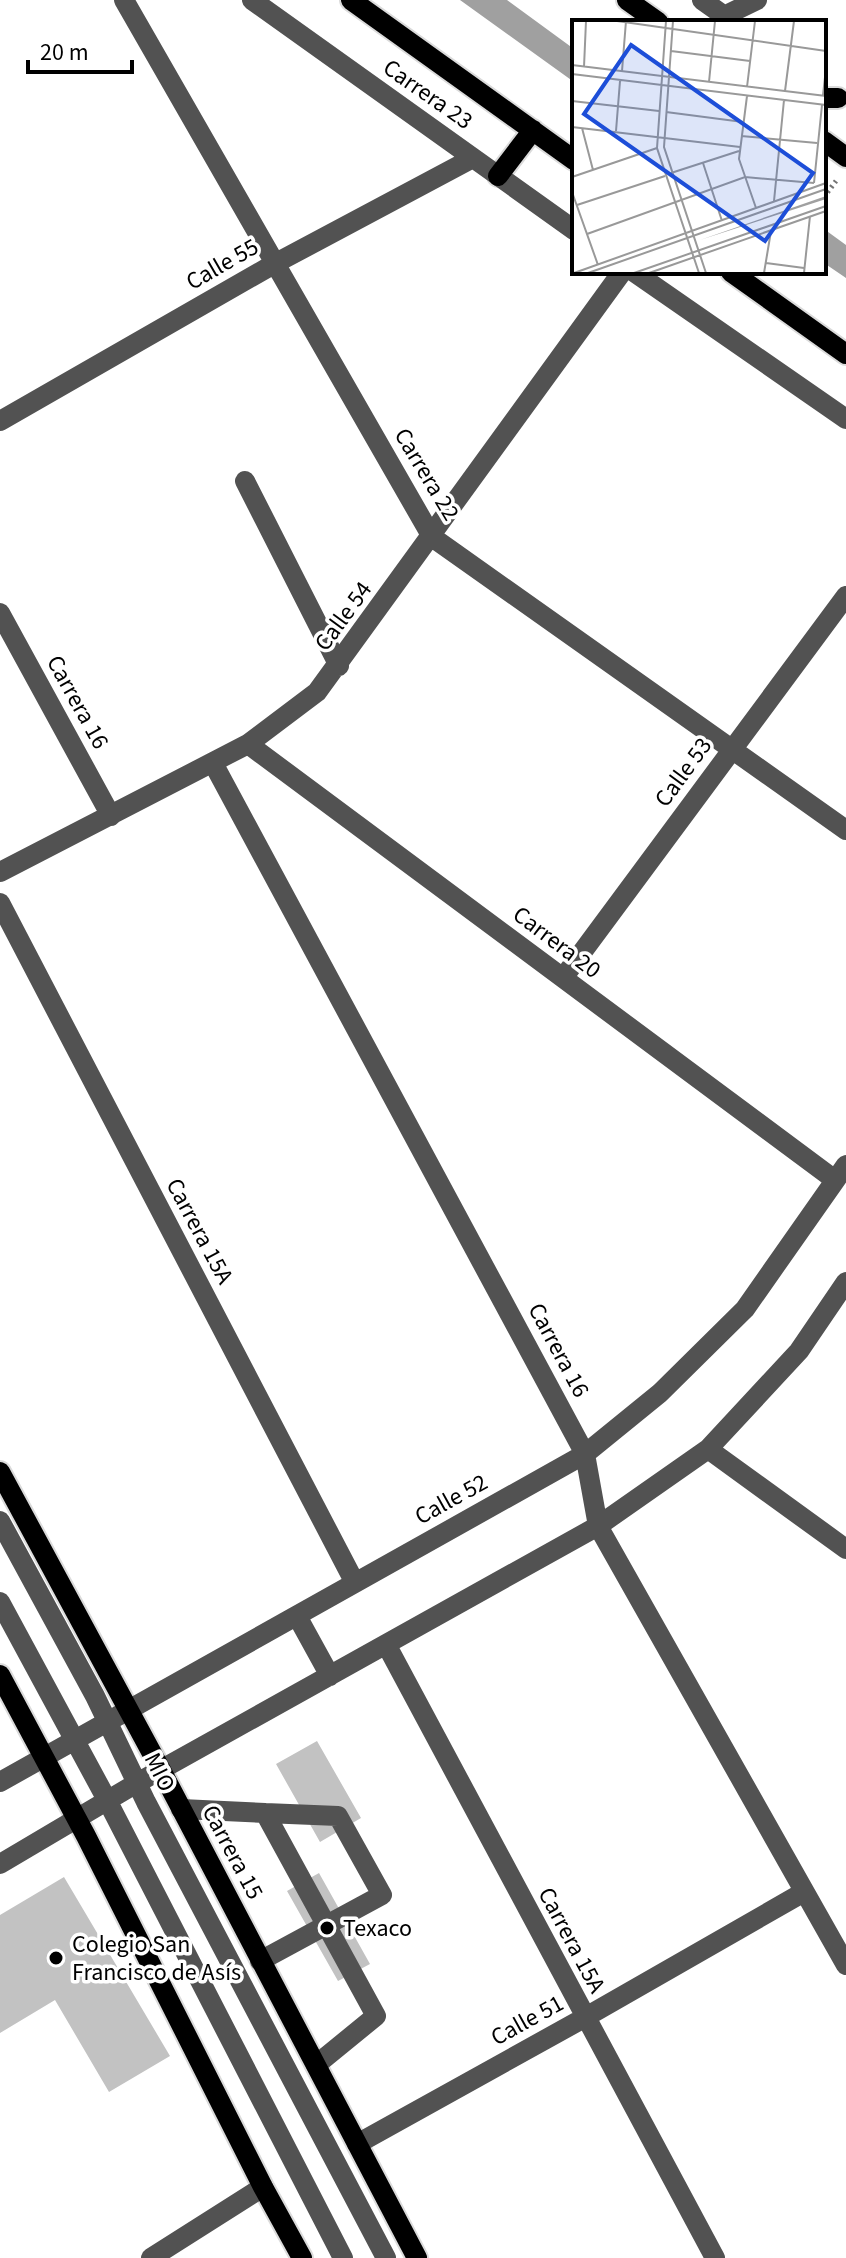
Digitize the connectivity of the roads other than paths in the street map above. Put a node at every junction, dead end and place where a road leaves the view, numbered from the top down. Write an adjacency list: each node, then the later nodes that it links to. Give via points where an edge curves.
1 (124, 0): 16 (street, Carrera 22)
2 (252, 0): 11 (street, Carrera 23)
3 (351, 0): 9 (main road)
4 (627, 0): 8 (main road)
5 (702, 0): 7 (street)
6 (757, 0): 7 (street)
7 (729, 19)
8 (655, 20)
9 (533, 130): 12 (main road); 14 (main road)
10 (826, 143): 13 (main road)
11 (473, 158): 14 (street, Carrera 23); 16 (street, Calle 55)
12 (572, 159)
13 (844, 165)
14 (498, 176): 15 (street, Carrera 23)
15 (572, 229)
16 (274, 264): 22 (street, Calle 55); 24 (street, Carrera 22)
17 (621, 274): 24 (street, Calle 54)
18 (637, 274): 21 (street)
19 (734, 274): 20 (main road)
20 (846, 354)
21 (846, 419)
22 (0, 421)
23 (245, 481): 27 (street)
24 (432, 537): 27 (street, Calle 54); 29 (street, Carrera 22)
25 (846, 596): 29 (street, Calle 53)
26 (0, 613): 31 (street, Carrera 16)
27 (339, 666): 28 (street, Calle 54, via 317,692)
28 (248, 744): 30 (street, Calle 54); 35 (street, Carrera 20)
29 (732, 750): 32 (street, Carrera 22); 35 (street, Calle 53)
30 (213, 763): 31 (street, Calle 54); 39 (street, Carrera 16)
31 (111, 816): 33 (street, Calle 54)
32 (846, 830)
33 (0, 872)
34 (0, 903): 44 (street, Carrera 15A)
35 (563, 978): 36 (street, Carrera 20)
36 (841, 1173): 39 (street, Calle 52, via 745,1309 660,1393)
37 (846, 1282): 38 (street, via 799,1351)
38 (708, 1449): 42 (street); 43 (street)
39 (585, 1454): 42 (street, Carrera 16); 44 (street, Calle 52)
40 (0, 1472): 50 (main road, Carrera 15)
41 (0, 1521): 51 (street, MIO)
42 (598, 1526): 47 (street); 62 (street, Carrera 16)
43 (846, 1549)
44 (355, 1583): 46 (street, Calle 52)
45 (0, 1602): 52 (street)
46 (297, 1616): 49 (street); 50 (street, Calle 52)
47 (386, 1644): 49 (street); 66 (street, Carrera 15A)
48 (0, 1675): 53 (main road)
49 (330, 1676): 54 (street)
50 (128, 1709): 51 (street, Calle 52); 54 (main road, Carrera 15)
51 (107, 1721): 52 (street, Calle 52); 56 (street, MIO)
52 (74, 1740): 53 (street, Calle 52); 57 (street)
53 (44, 1757): 55 (street, Calle 52); 60 (main road)
54 (161, 1770): 56 (street); 58 (main road, Carrera 15)
55 (0, 1782)
56 (137, 1783): 57 (street); 73 (street, MIO)
57 (107, 1800): 60 (street); 72 (street)
58 (181, 1809): 59 (street); 64 (main road, Carrera 15)
59 (265, 1813): 63 (street); 63 (street, via 338,1816 382,1895)
60 (76, 1818): 61 (street); 69 (main road)
61 (0, 1864)
62 (804, 1892): 65 (street, Carrera 16); 66 (street, Calle 51)
63 (326, 1926): 64 (street); 67 (street, via 376,2016)
64 (260, 1961): 67 (main road, Carrera 15)
65 (846, 1965)
66 (584, 2018): 68 (street, Calle 51); 75 (street, Carrera 15A)
67 (316, 2065): 68 (main road, Carrera 15)
68 (357, 2144): 74 (main road, Carrera 15)
69 (263, 2187): 70 (street); 71 (main road)
70 (151, 2258)
71 (302, 2258)
72 (343, 2258)
73 (386, 2258)
74 (417, 2258)
75 (715, 2258)

